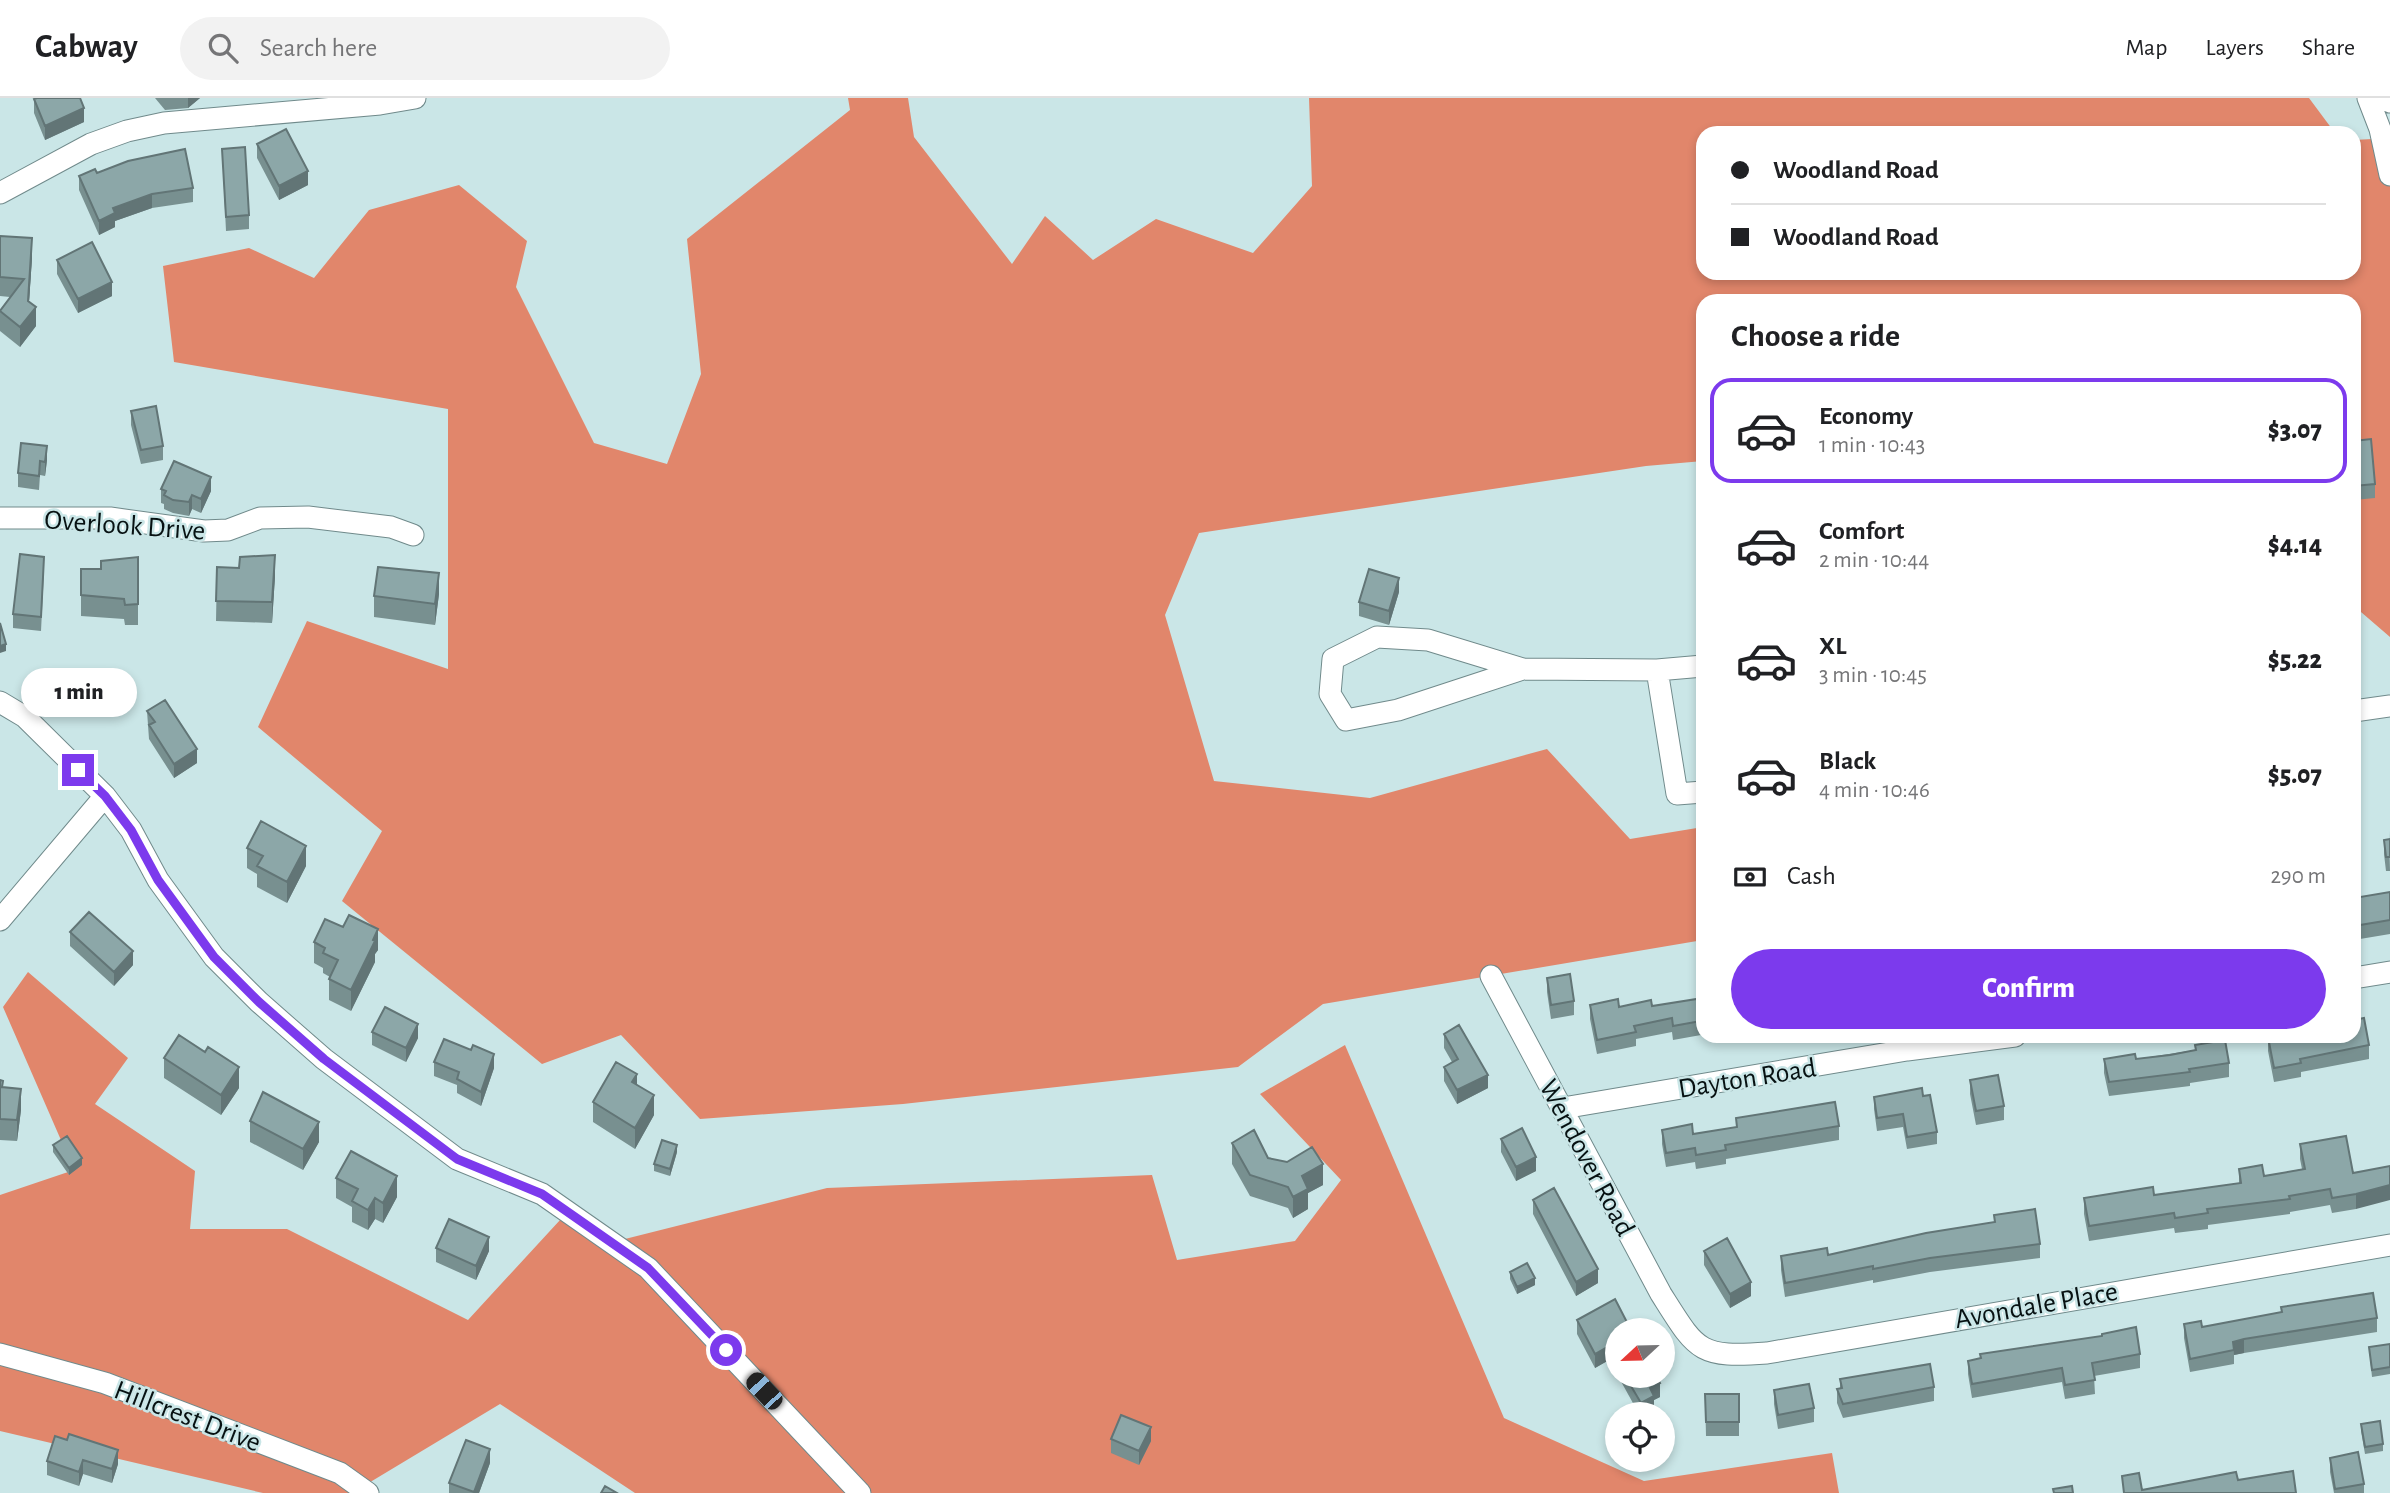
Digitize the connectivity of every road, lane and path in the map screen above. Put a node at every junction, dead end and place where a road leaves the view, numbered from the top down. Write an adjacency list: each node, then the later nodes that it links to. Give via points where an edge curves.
1 (415, 98): 4 (street, via 164,123 91,144)
2 (2368, 98): 3 (street)
3 (2390, 175)
4 (0, 193)
5 (0, 518): 6 (street, Overlook Drive, via 110,518 204,531 228,530 260,518 308,517 391,527)
6 (413, 535)
7 (1696, 667): 9 (street)
8 (1523, 669): 8 (street, via 1428,640 1377,637 1333,659 1330,694 1346,720 1398,710); 9 (street)
9 (1657, 670): 13 (street, via 1677,794)
10 (0, 702): 14 (street, via 24,718)
11 (2390, 706): 12 (street)
12 (2361, 710)
13 (1696, 793)
14 (105, 796): 15 (street); 25 (street, via 214,957 259,1002 324,1059 457,1159 542,1194 648,1268)
15 (0, 920)
16 (2390, 972): 18 (street)
17 (1491, 976): 20 (street, Wendover Road)
18 (2361, 977)
19 (1965, 1043): 20 (street, Dayton Road)
20 (1563, 1108): 22 (street, Wendover Road)
21 (2390, 1245): 22 (street, Avondale Place, via 1767,1353 1705,1351)
22 (1688, 1337)
23 (0, 1354): 24 (street, Hillcrest Drive, via 105,1383 340,1473)
24 (369, 1493)
25 (860, 1493)

